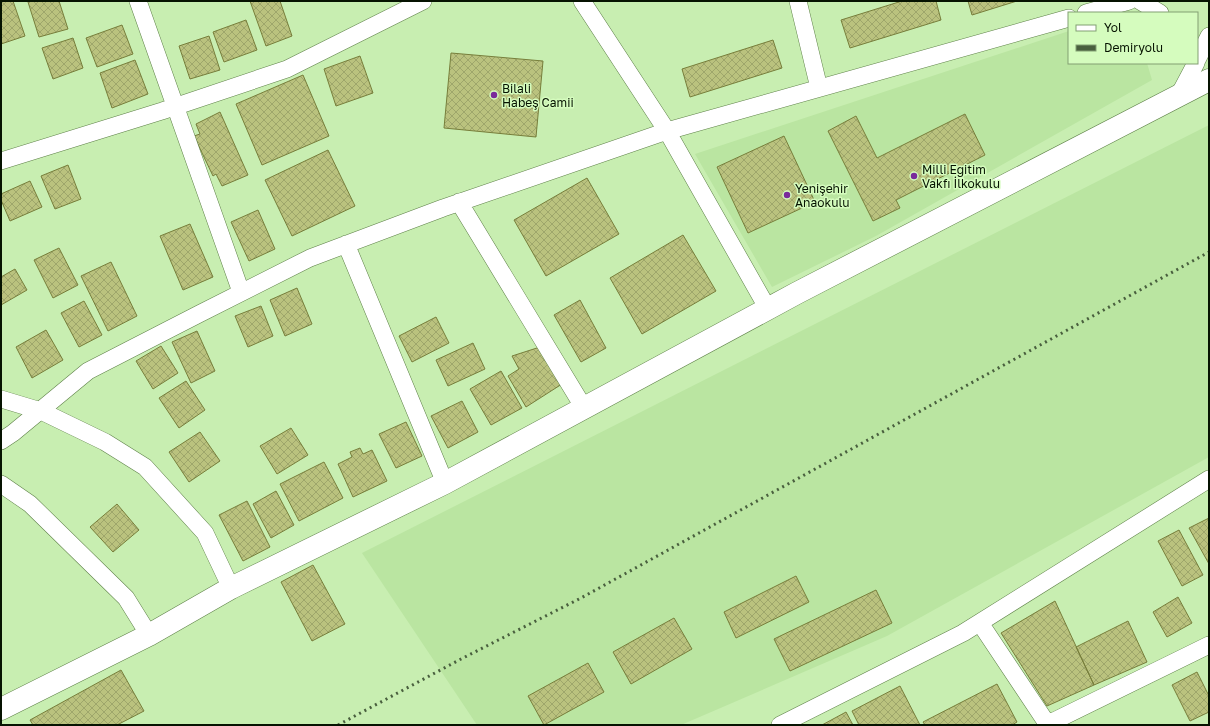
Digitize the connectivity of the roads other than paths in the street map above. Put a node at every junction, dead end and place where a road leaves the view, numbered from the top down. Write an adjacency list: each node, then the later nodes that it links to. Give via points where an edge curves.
1 (138, 1): 16 (street)
2 (423, 1): 16 (street, via 287,69)
3 (582, 1): 17 (street)
4 (798, 1): 14 (street)
5 (1129, 1): 7 (street)
6 (1140, 1): 8 (street)
7 (1090, 12)
8 (1158, 12)
9 (1068, 18): 14 (street)
10 (1204, 37): 11 (street)
11 (1198, 56)
12 (1195, 64): 15 (street)
13 (1209, 80): 15 (street)
14 (820, 88): 17 (street)
15 (1178, 96): 22 (street)
16 (175, 107): 18 (street); 21 (street)
17 (667, 131): 19 (street); 22 (street)
18 (1, 161)
19 (459, 202): 20 (street); 24 (street)
20 (346, 244): 21 (street, via 310,258); 28 (street)
21 (240, 292): 25 (street, via 88,372)
22 (768, 309): 24 (street)
23 (1, 399): 25 (street)
24 (584, 408): 28 (street)
25 (40, 411): 26 (street); 30 (street, via 105,442 144,467 205,532)
26 (1, 441)
27 (1209, 479): 31 (street)
28 (444, 483): 30 (street)
29 (1, 484): 32 (street, via 30,504 126,598)
30 (231, 588): 32 (street)
31 (980, 623): 35 (street); 36 (street)
32 (149, 635): 34 (street)
33 (1209, 645): 36 (street)
34 (1, 709)
35 (780, 725)
36 (1047, 725)

